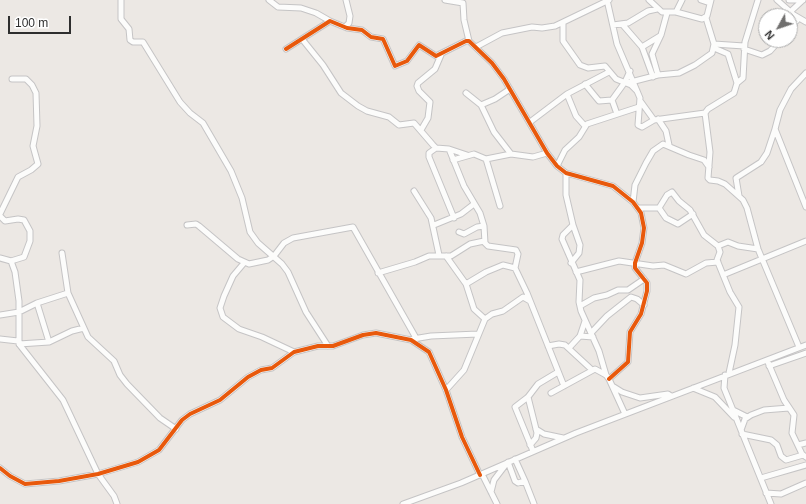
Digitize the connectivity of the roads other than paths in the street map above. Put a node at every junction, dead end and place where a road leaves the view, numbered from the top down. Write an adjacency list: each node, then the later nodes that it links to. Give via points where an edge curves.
1 (120, 0): 96 (street, via 121,19 129,30 130,40 142,42 180,102 203,123 231,171 242,198 250,232 258,243)
2 (269, 0): 22 (street, via 278,7 300,8)
3 (346, 0): 26 (street, via 350,11)
4 (445, 0): 13 (street)
5 (607, 0): 24 (street); 27 (street)
6 (648, 0): 17 (street)
7 (682, 0): 18 (street)
8 (702, 0): 14 (street)
9 (758, 0): 34 (street)
10 (777, 0): 15 (street)
11 (789, 0): 12 (street)
12 (803, 0): 16 (street)
13 (461, 1): 30 (street)
14 (710, 1): 20 (street)
15 (786, 8)
16 (794, 8)
17 (657, 9): 19 (street); 25 (street, via 648,10)
18 (676, 12): 19 (street); 20 (street)
19 (667, 13): 28 (street)
20 (706, 18): 31 (street)
21 (799, 18): 23 (street)
22 (330, 21): 26 (street); 29 (street)
23 (806, 22)
24 (564, 23): 32 (street, via 548,28 532,27 502,33); 39 (street, via 563,41 575,60 588,68 605,66)
25 (622, 24): 27 (street); 33 (street)
26 (347, 25): 37 (street, via 362,30 371,37 383,39 395,66 407,62 419,44)
27 (613, 25): 38 (street, via 620,51)
28 (661, 35): 33 (street); 41 (street, via 652,54)
29 (302, 39): 36 (street); 60 (street, via 341,93 358,106 366,111 389,117 399,125 414,123)
30 (469, 41): 32 (street); 37 (street)
31 (714, 46): 34 (street); 41 (street, via 712,53 688,69 672,75); 45 (street, via 728,54)
32 (476, 47): 47 (street, via 498,70)
33 (642, 47): 41 (street)
34 (744, 47): 35 (street, via 762,55); 45 (street, via 743,78)
35 (773, 48)
36 (286, 49)
37 (438, 57): 60 (street, via 435,70 417,86 430,102 428,118)
38 (630, 71): 43 (street); 44 (street)
39 (609, 72): 44 (street, via 616,79); 46 (street)
40 (806, 73): 59 (street, via 789,93)
41 (656, 76): 43 (street)
42 (12, 79): 81 (street, via 26,79 36,93 37,126 33,146 38,164 18,177)
43 (634, 82): 44 (street); 48 (street)
44 (626, 83): 48 (street); 51 (street)
45 (737, 83): 55 (street, via 734,93 708,109)
46 (585, 84): 50 (street); 51 (street, via 599,101)
47 (510, 90): 52 (street); 57 (street)
48 (638, 92): 53 (street)
49 (466, 93): 52 (street)
50 (567, 94): 57 (street); 58 (street, via 576,116)
51 (612, 100): 54 (street)
52 (481, 104): 65 (street, via 494,132)
53 (640, 105): 54 (street); 56 (street); 56 (street, via 638,125 642,127)
54 (617, 114): 58 (street)
55 (705, 114): 56 (street); 70 (street, via 710,152)
56 (656, 120): 61 (street, via 666,131)
57 (530, 122): 64 (street)
58 (585, 126): 69 (street, via 579,137 565,150)
59 (775, 129): 73 (street, via 761,162 736,178); 77 (street)
60 (421, 130): 62 (street)
61 (669, 145): 70 (street, via 704,160); 74 (street, via 661,144 649,157 635,185)
62 (436, 148): 63 (street); 82 (street, via 428,155)
63 (449, 149): 66 (street); 68 (street)
64 (547, 153): 65 (street, via 533,157); 69 (street)
65 (510, 154): 67 (street)
66 (467, 155): 67 (street, via 477,154); 68 (street)
67 (486, 159): 76 (street)
68 (453, 160): 75 (street)
69 (557, 166): 71 (street)
70 (709, 167): 73 (street, via 709,179 721,182)
71 (566, 173): 74 (street, via 613,186); 85 (street, via 566,195)
72 (414, 191): 84 (street)
73 (739, 196): 93 (street, via 747,208)
74 (633, 202): 78 (street)
75 (474, 204): 82 (street); 86 (street)
76 (500, 206)
77 (806, 207)
78 (639, 208): 79 (street); 104 (street, via 644,228)
79 (659, 208): 80 (street, via 666,218 678,224); 80 (street, via 672,192)
80 (693, 214): 92 (street, via 704,236)
81 (0, 215): 100 (street, via 5,222 18,218 24,220 30,231 30,241 24,257)
82 (454, 218): 84 (street)
83 (187, 225): 103 (street, via 196,224)
84 (434, 225): 95 (street)
85 (573, 225): 101 (street, via 580,245 579,253); 101 (street, via 562,238)
86 (484, 226): 88 (street); 89 (street)
87 (459, 232): 88 (street)
88 (466, 233): 91 (street)
89 (484, 241): 91 (street); 105 (street, via 488,246 516,250 518,254)
90 (806, 241): 99 (street)
91 (470, 244): 97 (street, via 455,254)
92 (718, 246): 93 (street, via 728,242); 102 (street)
93 (758, 249): 99 (street)
94 (62, 253): 113 (street)
95 (439, 255): 97 (street); 108 (street)
96 (274, 256): 103 (street, via 263,262); 108 (street, via 284,243 293,238 353,227); 132 (street, via 288,272 306,312)
97 (446, 256): 112 (street)
98 (0, 258): 100 (street)
99 (763, 260): 109 (street); 134 (street)
100 (11, 261): 120 (street, via 16,279)
101 (571, 262): 107 (street)
102 (718, 262): 104 (street, via 706,264 686,274 664,265); 109 (street)
103 (244, 263): 136 (street, via 233,276 224,296 220,308 223,317 239,329)
104 (635, 263): 106 (street, via 619,261); 110 (street, via 635,268)
105 (515, 268): 112 (street, via 503,265); 114 (street)
106 (583, 270): 107 (street); 111 (street)
107 (576, 272): 111 (street)
108 (378, 273): 129 (street, via 397,302)
109 (723, 275): 141 (street, via 739,307 735,345)
110 (644, 279): 118 (street, via 648,287); 119 (street, via 628,290 618,290 594,298)
111 (580, 280): 119 (street)
112 (466, 284): 122 (street, via 474,308)
113 (68, 293): 117 (street); 124 (street)
114 (527, 293): 115 (street); 116 (street)
115 (523, 297): 116 (street); 122 (street)
116 (530, 301): 133 (street)
117 (37, 303): 120 (street); 131 (street)
118 (644, 305): 126 (street, via 631,297 607,316); 142 (street, via 630,332 628,362)
119 (580, 306): 123 (street)
120 (19, 312): 121 (street); 130 (street)
121 (0, 315)
122 (485, 319): 125 (street)
123 (585, 321): 126 (street); 127 (street)
124 (84, 328): 131 (street); 159 (street, via 90,340 114,361 127,384 160,418)
125 (478, 334): 129 (street); 146 (street, via 464,370)
126 (592, 335): 127 (street); 142 (street)
127 (580, 336): 135 (street)
128 (0, 339): 130 (street)
129 (413, 339): 132 (street, via 367,334); 146 (street, via 429,352)
130 (19, 342): 131 (street); 172 (street, via 63,400)
131 (49, 342)
132 (328, 346): 136 (street)
133 (548, 346): 135 (street, via 560,344); 140 (street)
134 (804, 346): 138 (street)
135 (569, 348): 139 (street)
136 (294, 352): 159 (street, via 272,368 248,377 220,400 190,414)
137 (806, 353): 138 (street)
138 (768, 363): 141 (street); 154 (street)
139 (591, 369): 142 (street, via 600,370); 143 (street)
140 (558, 372): 143 (street); 149 (street, via 538,384)
141 (727, 374): 145 (street); 155 (street, via 724,388)
142 (608, 377): 144 (street)
143 (564, 386): 147 (street)
144 (612, 386): 150 (street, via 636,397); 156 (street)
145 (693, 388): 148 (street); 158 (street, via 714,397)
146 (446, 390): 173 (street, via 462,437)
147 (551, 393)
148 (672, 396): 150 (street, via 668,394); 152 (street)
149 (528, 397): 151 (street); 153 (street)
150 (649, 398): 152 (street)
151 (523, 401): 153 (street); 164 (street, via 516,405 516,409)
152 (654, 402): 156 (street)
153 (529, 404): 160 (street)
154 (789, 408): 157 (street, via 764,410); 165 (street, via 794,415 792,433)
155 (733, 410): 157 (street); 158 (street)
156 (625, 414): 162 (street)
157 (747, 417): 161 (street)
158 (736, 420): 161 (street)
159 (176, 429): 172 (street, via 153,455)
160 (536, 429): 162 (street, via 544,434); 164 (street, via 536,438)
161 (741, 432): 167 (street, via 771,440 786,460); 174 (street)
162 (563, 438): 166 (street)
163 (806, 443): 165 (street)
164 (530, 445): 166 (street)
165 (798, 445): 167 (street)
166 (533, 451): 168 (street)
167 (804, 456)
168 (515, 459): 169 (street); 175 (street)
169 (508, 463): 173 (street); 175 (street, via 515,481); 177 (street, via 494,480)
170 (806, 465): 174 (street)
171 (0, 468): 172 (street, via 24,484 59,482)
172 (98, 474): 179 (street)
173 (481, 474): 177 (street); 180 (street)
174 (760, 478): 178 (street)
175 (526, 481): 182 (street)
176 (806, 483): 178 (street, via 781,494)
177 (491, 492): 181 (street)
178 (766, 493): 183 (street)
179 (117, 504)
180 (403, 504)
181 (497, 504)
182 (534, 504)
183 (771, 504)

